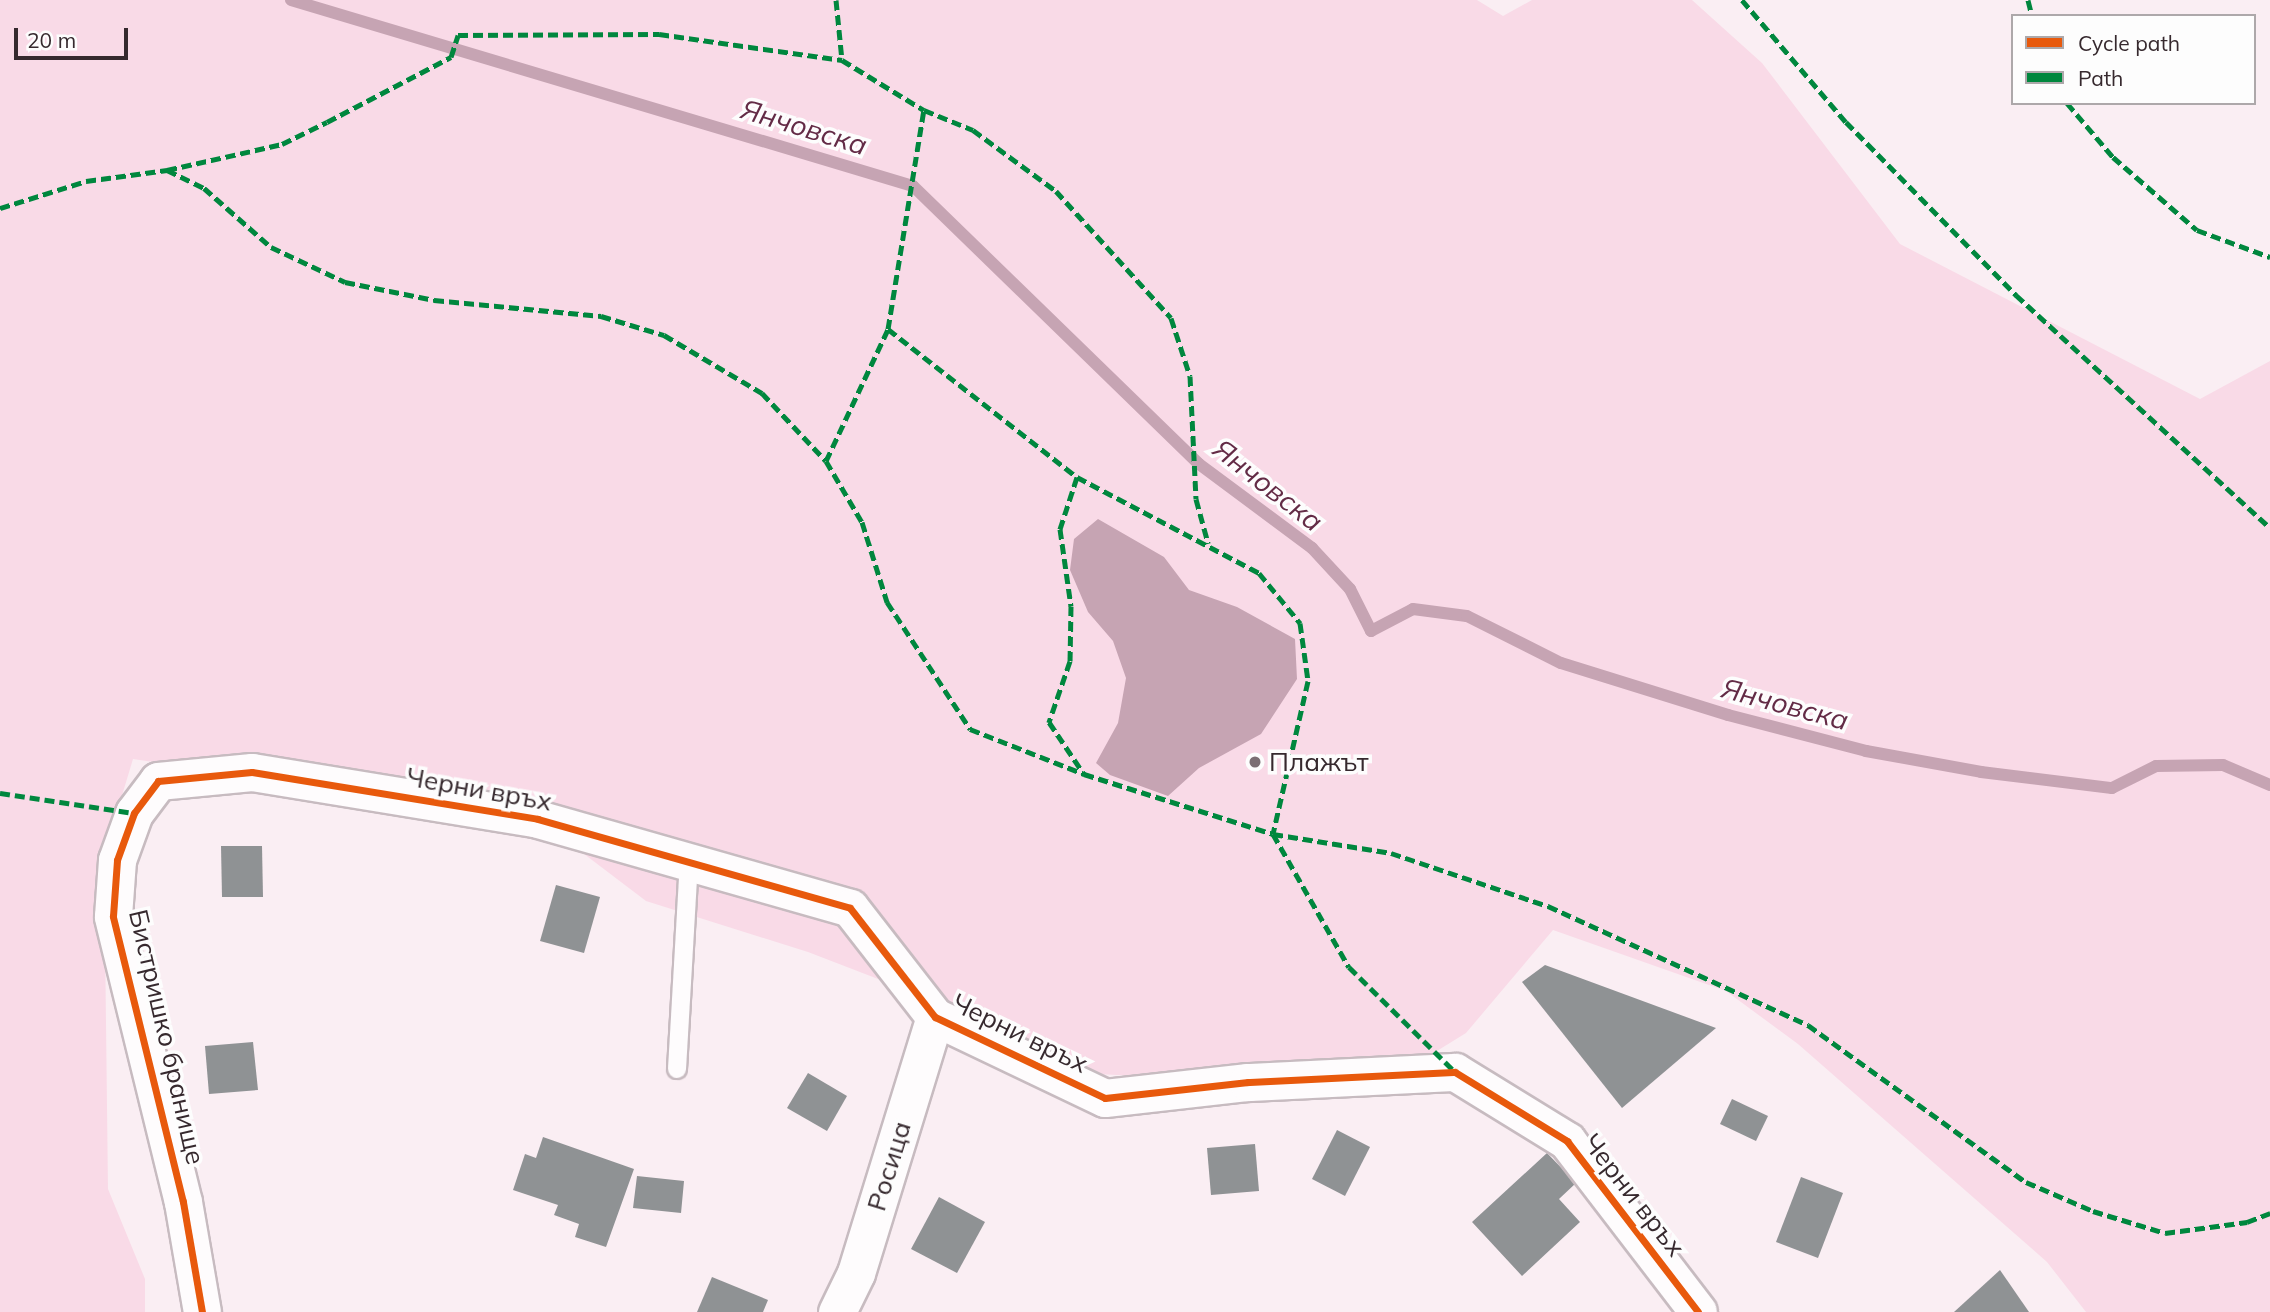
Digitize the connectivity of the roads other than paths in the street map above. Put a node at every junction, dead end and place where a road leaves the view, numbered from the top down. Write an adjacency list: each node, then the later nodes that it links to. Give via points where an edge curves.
1 (158, 781): 2 (street, Черни връх, via 252,772 538,819); 5 (street, Бистришко бранище, via 134,813 117,860 113,916 183,1202)
2 (689, 862): 3 (street, Черни връх, via 850,908); 4 (lane)
3 (935, 1017): 6 (street, Росица, via 856,1273); 7 (street, Черни връх, via 1105,1098 1248,1082 1455,1072 1567,1141)
4 (677, 1069)
5 (202, 1312)
6 (837, 1312)
7 (1698, 1312)

